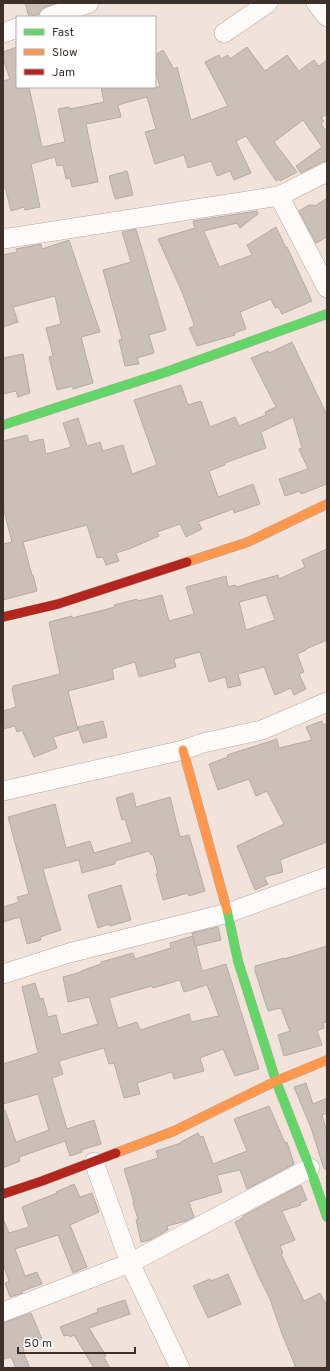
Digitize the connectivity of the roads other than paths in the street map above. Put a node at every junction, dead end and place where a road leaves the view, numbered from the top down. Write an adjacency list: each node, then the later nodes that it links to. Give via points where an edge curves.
1 (89, 3): 4 (street)
2 (268, 3): 8 (street)
3 (316, 3): 5 (street)
4 (52, 16)
5 (327, 17)
6 (16, 28): 7 (street)
7 (3, 33)
8 (224, 33)
9 (327, 172): 10 (street)
10 (279, 196): 11 (street); 12 (street)
11 (3, 238)
12 (327, 288)
13 (327, 314): 14 (street, via 127,386)
14 (3, 425)
15 (327, 504): 16 (street, via 248,542 58,604)
16 (3, 617)
17 (327, 702): 18 (street, via 262,730)
18 (183, 750): 19 (street); 21 (street)
19 (3, 791)
20 (327, 876): 21 (street)
21 (228, 913): 22 (street, via 68,953); 24 (street, via 238,961)
22 (3, 974)
23 (327, 1060): 24 (street)
24 (276, 1081): 25 (street, via 174,1131); 26 (street)
25 (94, 1162): 27 (street); 29 (street)
26 (310, 1168): 28 (street); 29 (street)
27 (3, 1194)
28 (327, 1217)
29 (130, 1263): 30 (street); 31 (street)
30 (3, 1312)
31 (180, 1368)

